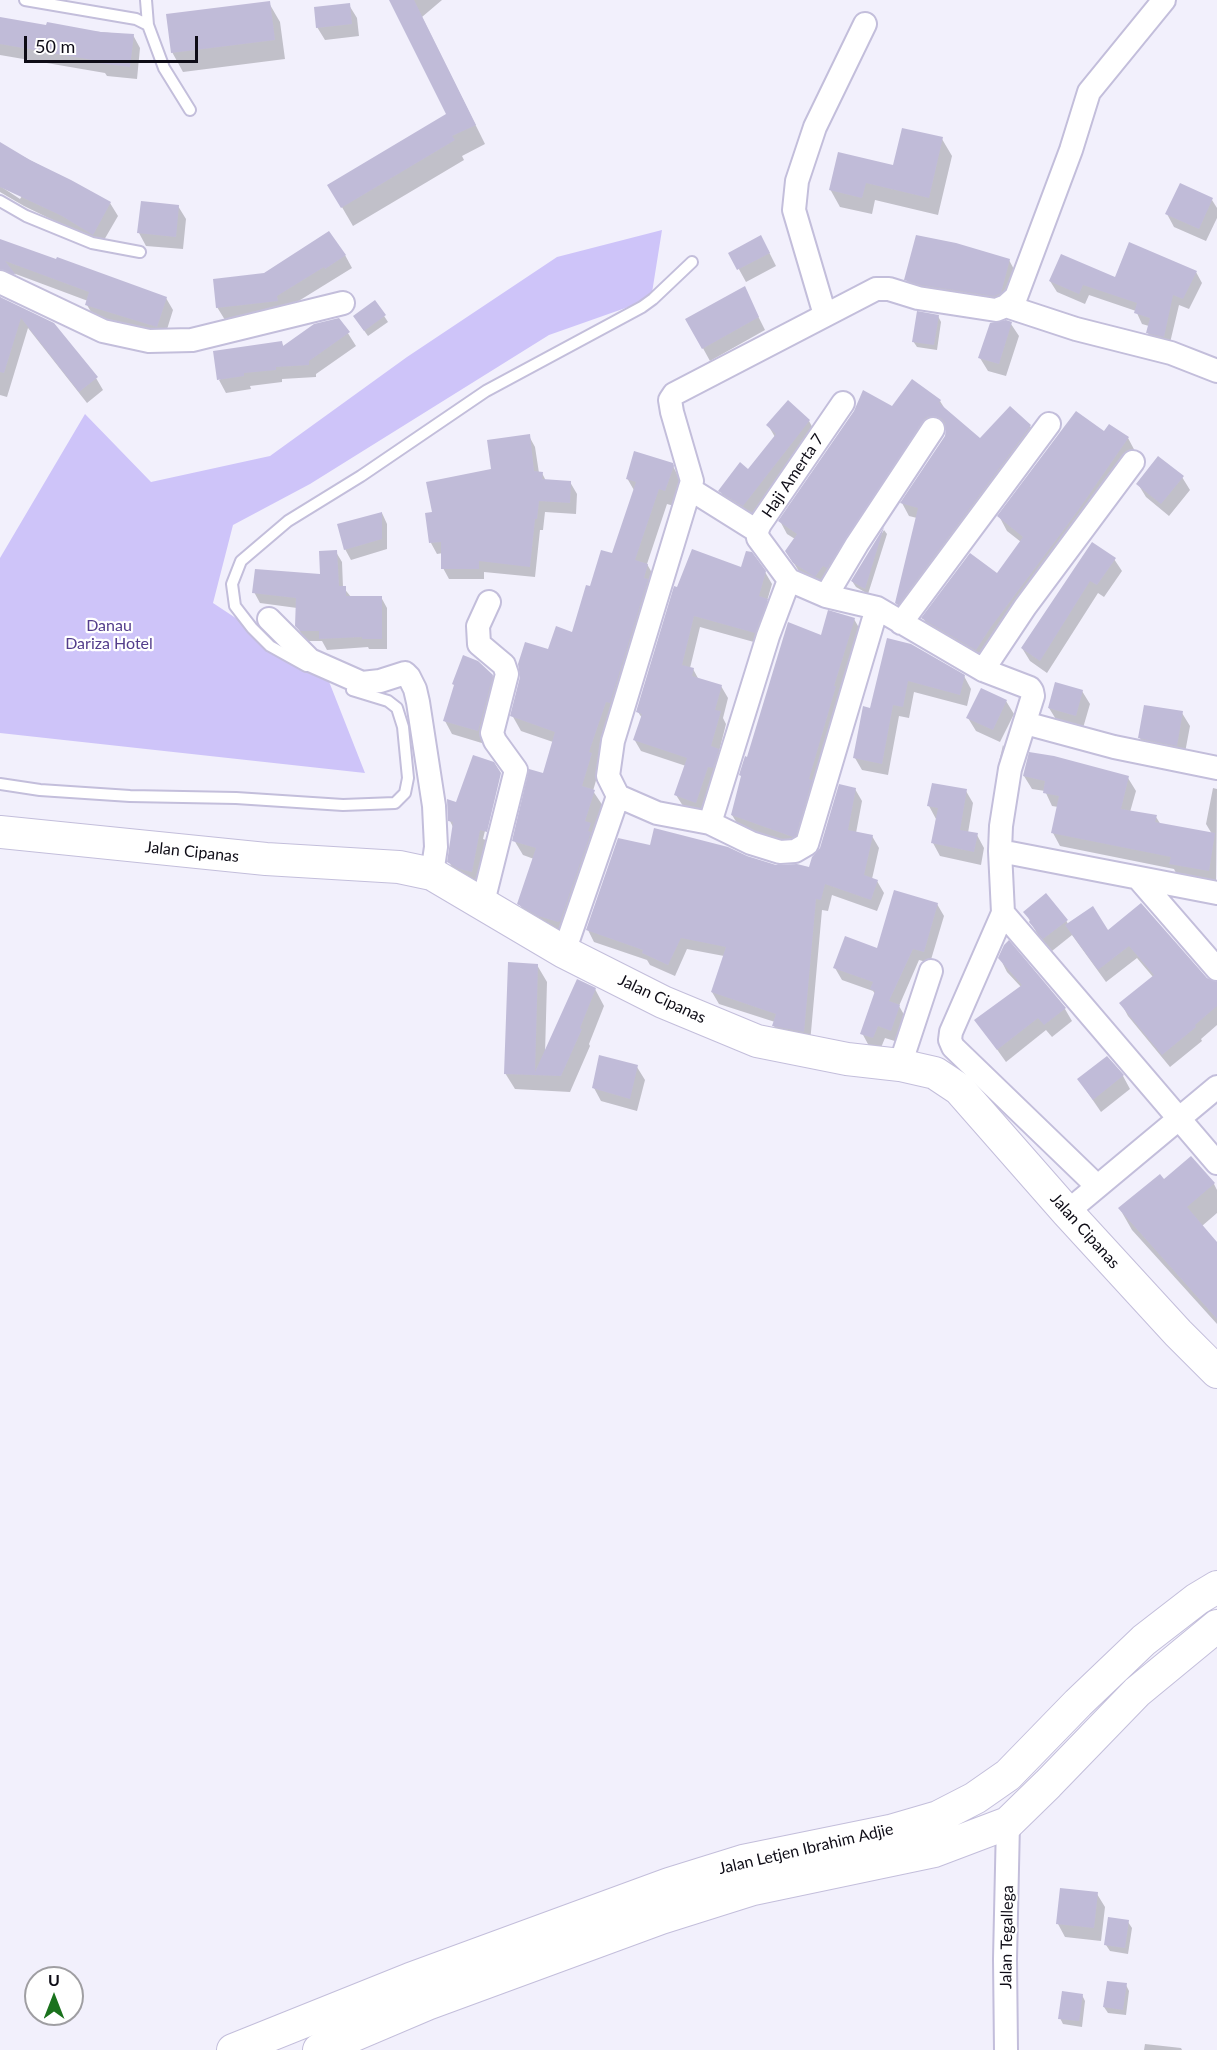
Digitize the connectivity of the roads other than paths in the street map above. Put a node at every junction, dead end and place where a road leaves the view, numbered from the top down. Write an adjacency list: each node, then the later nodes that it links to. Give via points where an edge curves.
1 (25, 0): 5 (lane, via 136,19)
2 (146, 0): 5 (lane)
3 (1164, 0): 12 (street, via 1089,92 1016,297)
4 (865, 24): 13 (street, via 815,127 797,181 794,210)
5 (148, 25): 6 (lane, via 164,68)
6 (190, 110)
7 (0, 201): 8 (lane, via 92,243)
8 (140, 252)
9 (692, 262): 30 (lane, via 642,307 486,391 288,521 241,561 232,584 235,606 270,646 342,686 388,701 397,708 404,727 408,778 405,793 395,803 344,805 130,796)
10 (0, 282): 11 (street, via 103,331 149,341 192,340)
11 (343, 303)
12 (1006, 306): 13 (street, via 996,310 876,288); 14 (street)
13 (825, 315): 19 (street, via 674,394 670,400 692,481)
14 (1217, 370)
15 (843, 403): 20 (street, Haji Amerta 7)
16 (1049, 424): 26 (street)
17 (933, 429): 22 (street)
18 (1132, 462): 27 (street)
19 (690, 489): 20 (street); 31 (street, via 612,741 608,776)
20 (757, 531): 21 (street, Haji Amerta 7)
21 (789, 580): 22 (street); 32 (street)
22 (826, 596): 24 (street)
23 (489, 602): 38 (street, via 478,626 479,644 504,665 507,674 492,733 516,770)
24 (877, 608): 26 (street); 32 (street, via 807,844 795,851 780,852)
25 (268, 620): 35 (street, via 310,660 362,683 405,673 409,677 418,702 434,807 436,846)
26 (901, 623): 27 (street)
27 (983, 670): 28 (street, via 1030,688 1033,696)
28 (1024, 723): 29 (street); 34 (street, via 1010,769)
29 (1217, 768)
30 (0, 784)
31 (618, 796): 32 (street, via 657,813); 40 (street)
32 (710, 823)
33 (0, 832): 35 (street, Jalan Cipanas, via 266,859 399,867)
34 (1000, 851): 36 (street); 39 (street)
35 (432, 874): 38 (street, Jalan Cipanas)
36 (1138, 878): 37 (street); 41 (street)
37 (1217, 893)
38 (483, 902): 40 (street, Jalan Cipanas)
39 (1003, 914): 45 (street); 47 (street, via 950,1040)
40 (564, 952): 43 (street, Jalan Cipanas, via 663,1002 757,1041)
41 (1217, 969)
42 (931, 971): 43 (street)
43 (900, 1065): 48 (street, Jalan Cipanas, via 935,1073 959,1089)
44 (1217, 1087): 45 (street)
45 (1179, 1119): 46 (street); 47 (street)
46 (1217, 1163)
47 (1097, 1186): 48 (street)
48 (1067, 1212): 49 (street, Jalan Cipanas)
49 (1217, 1372)
50 (1217, 1587): 53 (street, Jalan Letjen Ibrahim Adjie, via 1144,1640 1008,1775 975,1798 938,1817)
51 (1217, 1626): 52 (street, Jalan Letjen Ibrahim Adjie, via 1137,1692)
52 (1008, 1823): 53 (street, Jalan Letjen Ibrahim Adjie, via 934,1851); 56 (street, Jalan Tegallega)
53 (748, 1875): 54 (street, Jalan Letjen Ibrahim Adjie, via 669,1884 410,1979); 55 (street, Jalan Letjen Ibrahim Adjie, via 661,1918 427,2004)
54 (232, 2050)
55 (319, 2050)
56 (1006, 2050)

